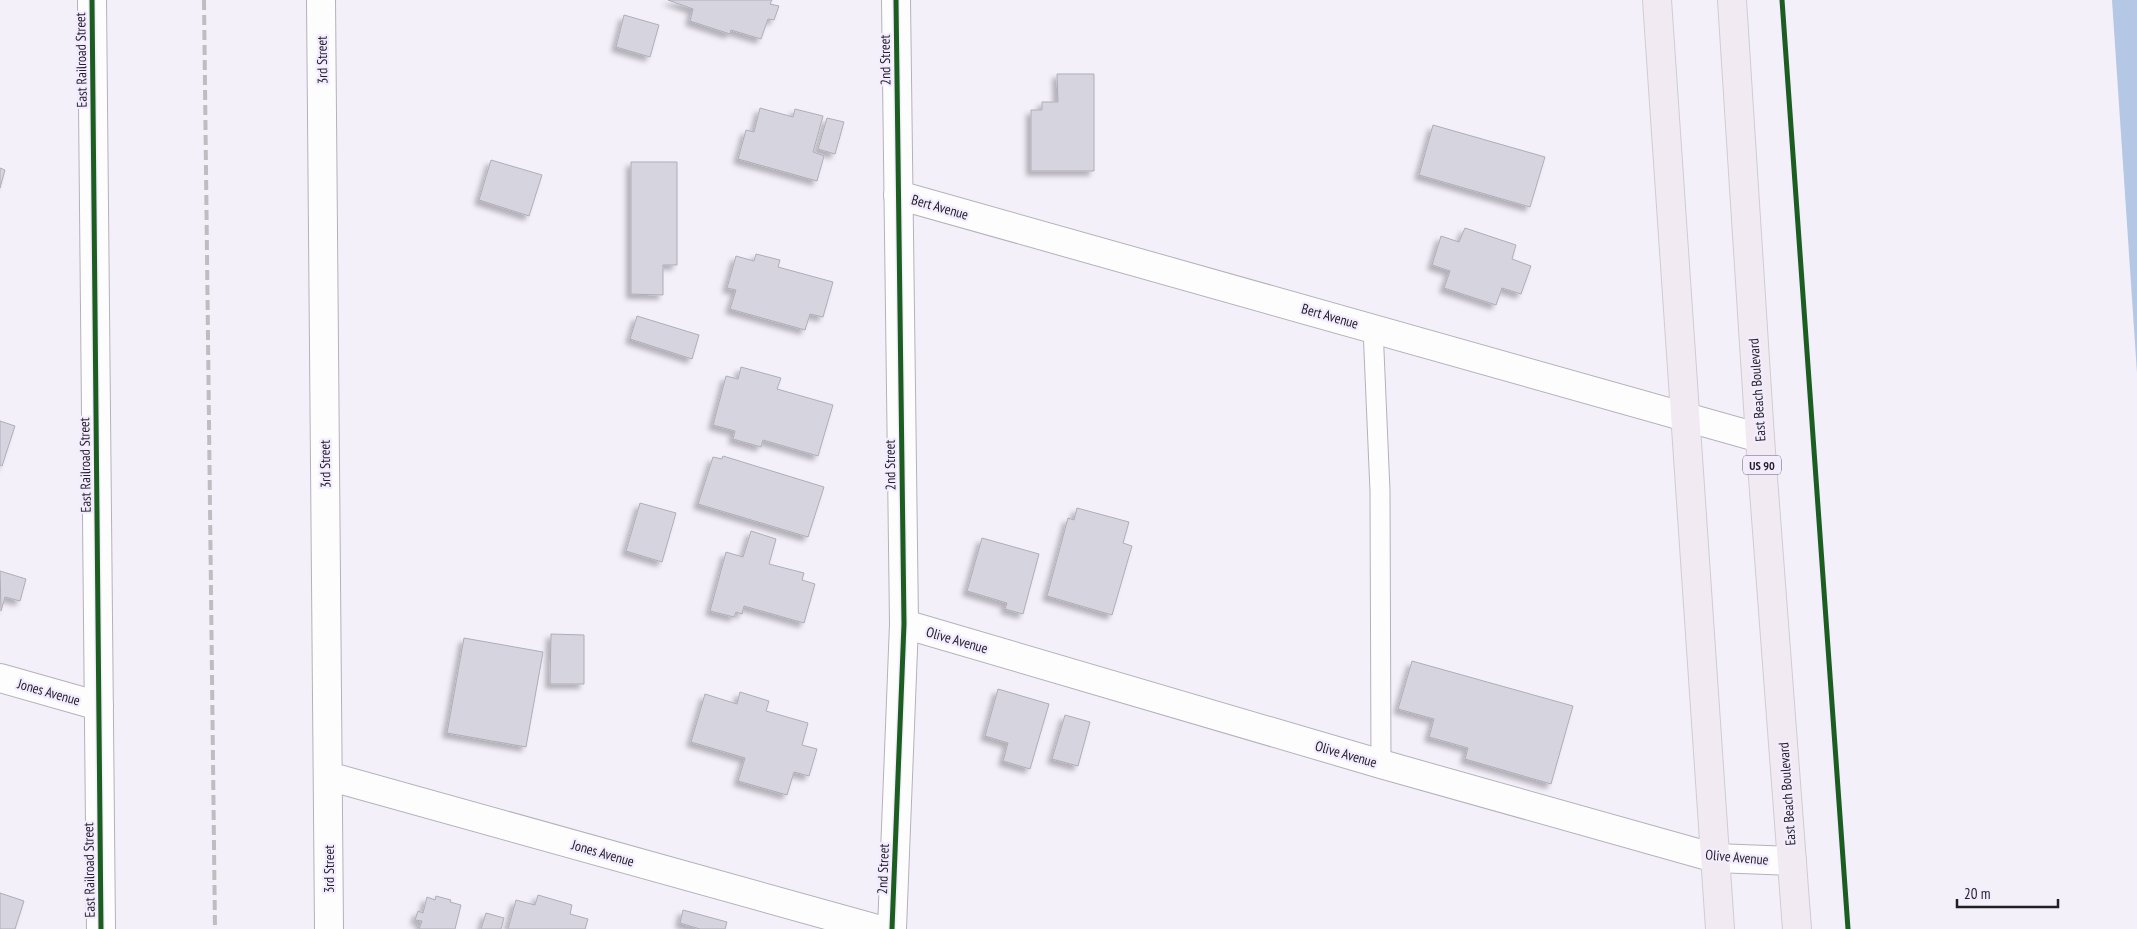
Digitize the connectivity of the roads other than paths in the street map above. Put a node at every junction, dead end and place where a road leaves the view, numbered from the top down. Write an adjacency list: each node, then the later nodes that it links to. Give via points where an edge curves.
1 (92, 0): 12 (street, East Railroad Street)
2 (321, 0): 14 (street, 3rd Street)
3 (896, 0): 6 (street, 2nd Street)
4 (1657, 0): 8 (main road)
5 (1732, 0): 9 (main road, East Beach Boulevard / US 90)
6 (898, 195): 7 (street, Bert Avenue); 10 (street, 2nd Street)
7 (1373, 328): 8 (street, Bert Avenue); 13 (lane, via 1380,491)
8 (1686, 418): 9 (street, Bert Avenue); 15 (main road)
9 (1760, 438): 16 (main road, East Beach Boulevard / US 90)
10 (904, 624): 13 (street, Olive Avenue); 20 (street, 2nd Street)
11 (0, 678): 12 (street, Jones Avenue)
12 (99, 706): 17 (street, East Railroad Street)
13 (1381, 764): 15 (street, Olive Avenue)
14 (328, 776): 18 (street, 3rd Street); 19 (street, Jones Avenue)
15 (1715, 858): 16 (street, Olive Avenue); 21 (main road)
16 (1792, 861): 22 (main road, East Beach Boulevard / US 90)
17 (101, 929)
18 (330, 929)
19 (877, 929)
20 (892, 929)
21 (1720, 929)
22 (1797, 929)

